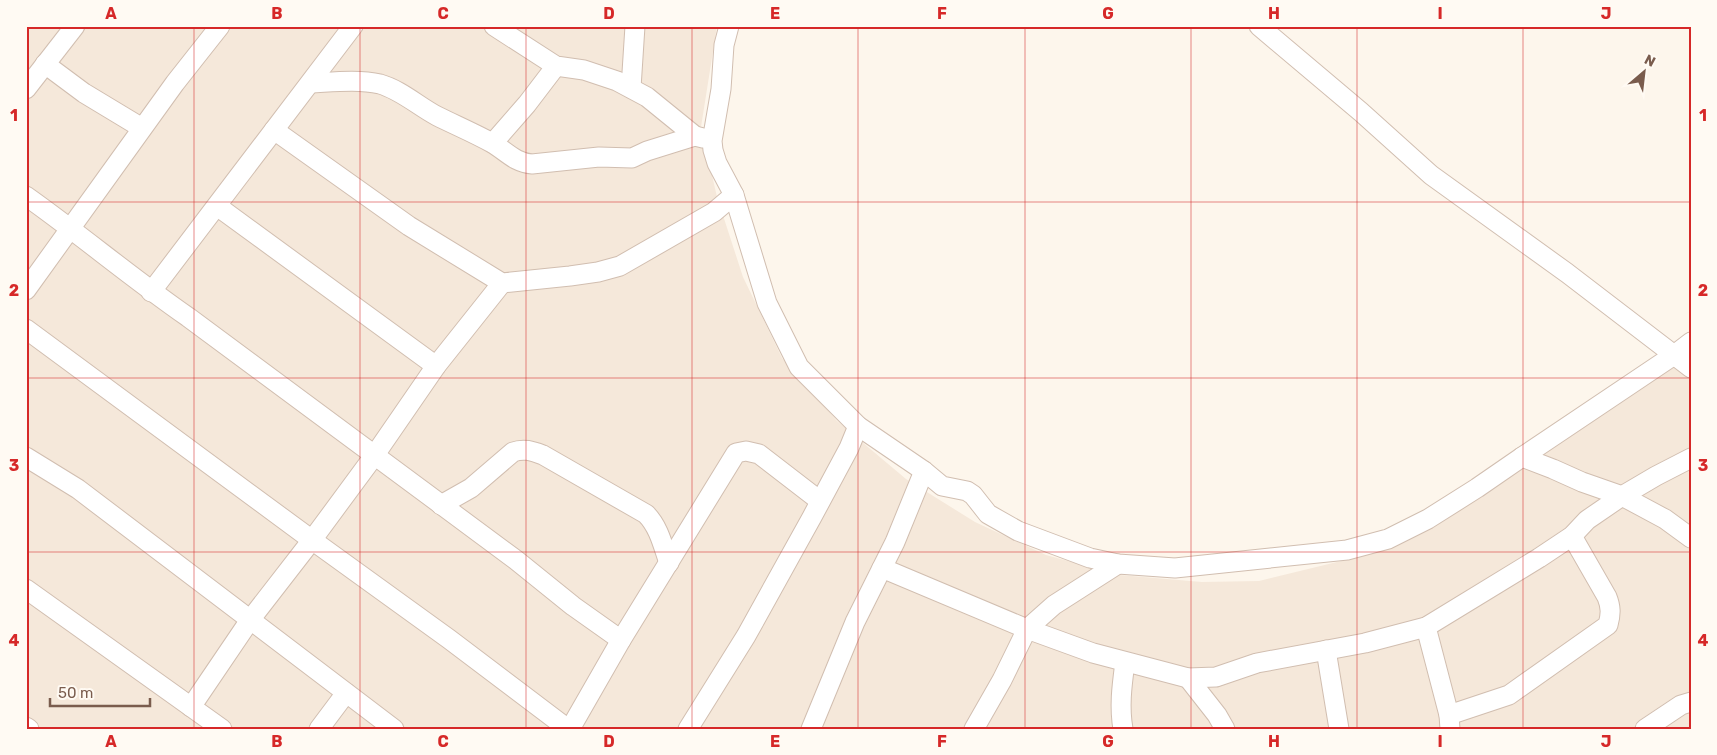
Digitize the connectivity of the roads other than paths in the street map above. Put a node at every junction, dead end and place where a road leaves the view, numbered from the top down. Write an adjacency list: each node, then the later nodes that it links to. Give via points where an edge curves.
1 (75, 26): 8 (street)
2 (220, 26): 13 (street)
3 (353, 26): 10 (street)
4 (494, 26): 9 (street)
5 (635, 26): 12 (street)
6 (729, 26): 15 (street, via 721,89)
7 (1259, 26): 26 (street, via 1432,175)
8 (45, 64): 11 (street); 13 (street, via 84,93)
9 (556, 66): 12 (street, via 584,70); 16 (street)
10 (311, 83): 14 (street); 16 (street, via 365,82 381,85)
11 (26, 88)
12 (631, 88): 15 (street, via 647,96)
13 (142, 128): 20 (street)
14 (274, 130): 19 (street); 21 (street, via 409,226)
15 (703, 138): 16 (street, via 632,158 532,164 518,162); 17 (street)
16 (493, 144)
17 (734, 194): 21 (street, via 714,212 620,266 589,274); 29 (street, via 767,303 799,367)
18 (26, 196): 20 (street)
19 (218, 206): 23 (street); 27 (street)
20 (71, 228): 22 (street); 23 (street)
21 (502, 283): 27 (street)
22 (26, 290)
23 (152, 292): 31 (street)
24 (26, 329): 40 (street)
25 (1691, 342): 26 (street)
26 (1674, 355): 28 (street); 32 (street)
27 (436, 366): 31 (street)
28 (1691, 368)
29 (858, 426): 34 (street); 36 (street)
30 (26, 456): 45 (street, via 78,489)
31 (374, 456): 37 (street); 40 (street)
32 (1522, 457): 35 (street); 42 (street, via 1428,519 1388,539 1347,550 1175,568)
33 (1691, 458): 35 (street)
34 (924, 471): 42 (street, via 942,486 967,491 988,514 1018,531 1090,558); 43 (street)
35 (1622, 496): 38 (street, via 1587,520); 39 (street)
36 (820, 501): 41 (street, via 759,454 736,453); 60 (street, via 746,636)
37 (441, 505): 41 (street, via 471,488 513,452 527,450 543,455 646,514 658,531); 48 (street)
38 (1572, 536): 46 (street); 55 (street, via 1607,597 1611,616 1608,625 1509,695)
39 (1691, 538)
40 (312, 540): 45 (street); 59 (street)
41 (669, 563): 48 (street)
42 (1118, 564): 47 (street, via 1054,605)
43 (882, 568): 47 (street); 61 (street, via 855,622)
44 (26, 589): 54 (street)
45 (250, 620): 52 (street); 54 (street)
46 (1426, 627): 49 (street); 55 (street)
47 (1027, 629): 50 (street); 62 (street)
48 (621, 640): 59 (street)
49 (1326, 650): 51 (street, via 1257,663 1216,677); 65 (street)
50 (1125, 662): 51 (street); 63 (street, via 1121,693)
51 (1188, 678): 64 (street)
52 (346, 693): 57 (street); 58 (street)
53 (1691, 702): 66 (street, via 1681,705)
54 (191, 707): 56 (street)
55 (1450, 722)
56 (222, 729)
57 (319, 729)
58 (394, 729)
59 (569, 729)
60 (688, 729)
61 (811, 729)
62 (974, 729)
63 (1123, 729)
64 (1226, 729)
65 (1339, 729)
66 (1646, 729)

